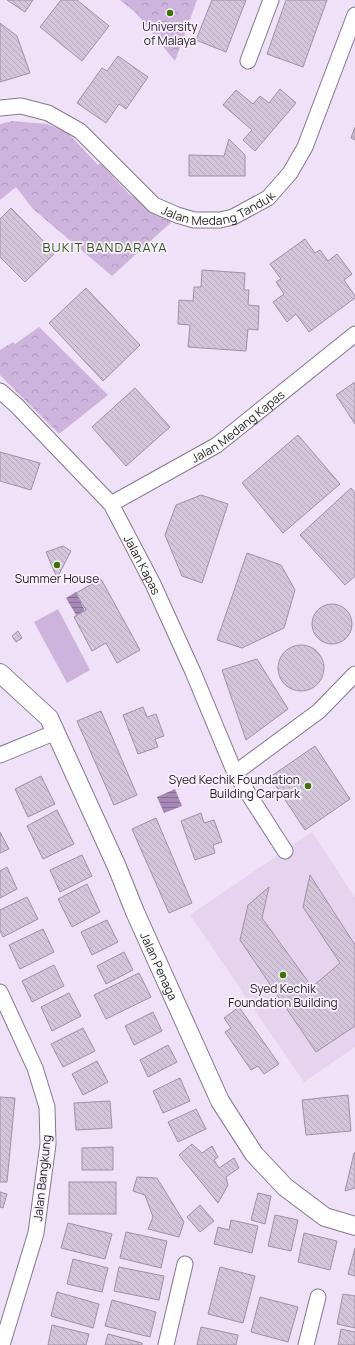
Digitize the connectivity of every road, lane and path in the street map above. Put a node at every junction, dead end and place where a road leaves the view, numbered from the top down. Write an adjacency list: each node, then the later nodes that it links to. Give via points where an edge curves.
1 (271, 0): 3 (street)
2 (355, 15): 4 (street, Jalan Medang Tanduk, via 305,146 290,173 268,198 233,217 194,220 154,205 80,131 48,114 21,106)
3 (248, 61)
4 (0, 108)
5 (355, 334): 7 (street, Jalan Medang Kapas, via 217,445)
6 (0, 391): 7 (street, Jalan Kapas)
7 (111, 504): 12 (street, Jalan Kapas, via 153,584)
8 (0, 674): 10 (street, Jalan Penaga, via 50,718)
9 (355, 674): 12 (street, via 319,712)
10 (56, 732): 11 (street); 15 (street, Jalan Penaga, via 220,1101 254,1154 285,1187 325,1217)
11 (0, 755)
12 (235, 773): 13 (street, Jalan Kapas)
13 (285, 851)
14 (0, 992): 18 (street, Jalan Bangkung, via 35,1068 47,1107 48,1144 36,1233)
15 (355, 1226)
16 (185, 1264): 19 (street)
17 (318, 1297): 20 (street)
18 (2, 1345)
19 (166, 1345)
20 (306, 1345)

